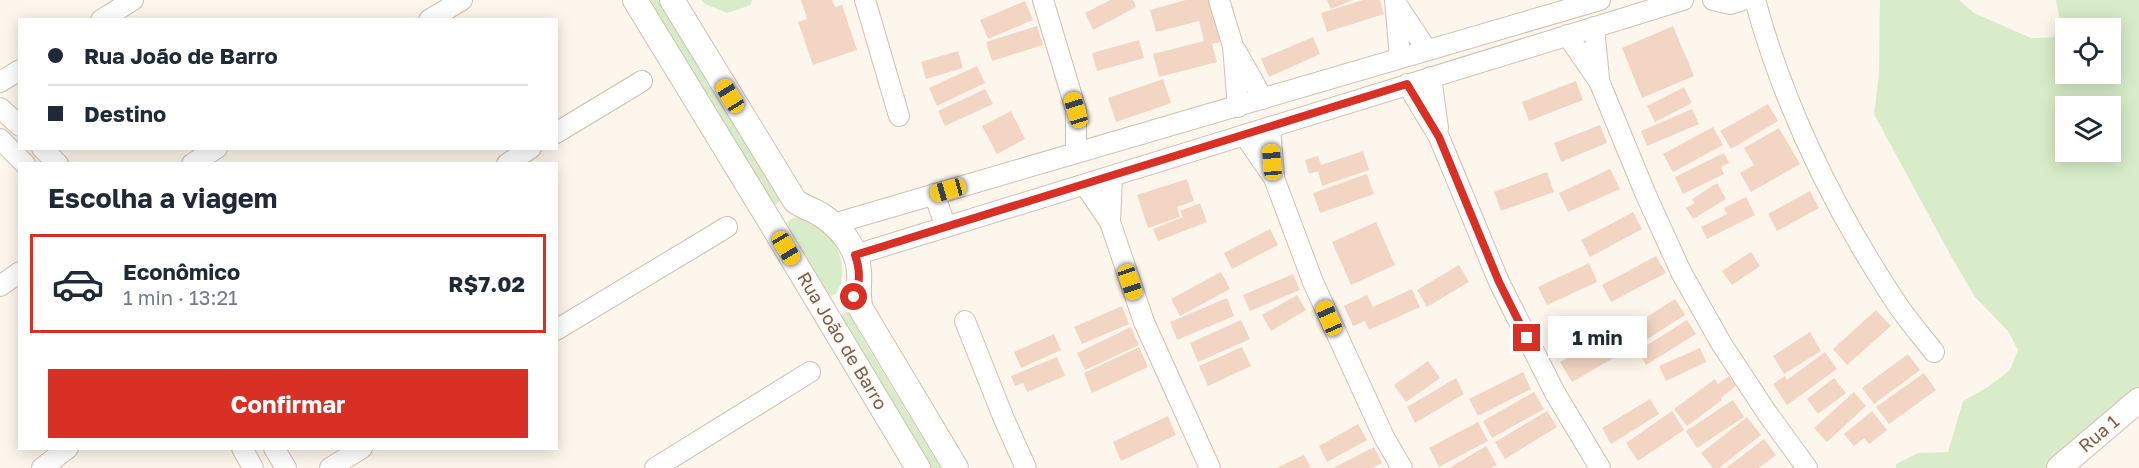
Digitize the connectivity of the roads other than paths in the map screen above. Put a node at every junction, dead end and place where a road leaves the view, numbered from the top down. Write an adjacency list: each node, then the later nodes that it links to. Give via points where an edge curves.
1 (133, 0): 14 (street)
2 (462, 0): 15 (street)
3 (635, 0): 60 (street, Rua João de Barro)
4 (672, 0): 54 (street, Rua João de Barro, via 795,201)
5 (865, 0): 33 (street)
6 (1043, 0): 32 (street)
7 (1219, 0): 18 (street)
8 (1683, 0): 16 (street)
9 (1713, 0): 11 (street, via 1730,4)
10 (1591, 1): 13 (street)
11 (1746, 1): 68 (street, via 1834,200 1893,299)
12 (1396, 2): 19 (street); 20 (street)
13 (1559, 6): 19 (street)
14 (104, 18)
15 (432, 18)
16 (1594, 27): 17 (street); 25 (street)
17 (1568, 35): 22 (street); 25 (street)
18 (1233, 46): 28 (street); 30 (street)
19 (1427, 50): 20 (street)
20 (1400, 58): 23 (street)
21 (18, 71): 26 (street)
22 (1431, 76): 27 (street); 38 (street)
23 (1332, 78): 28 (street); 29 (street)
24 (642, 81): 36 (street)
25 (1599, 81): 86 (street, via 1681,272 1721,343)
26 (0, 82)
27 (1407, 84): 29 (street); 38 (street)
28 (1263, 99): 30 (street)
29 (1341, 105): 35 (street)
30 (1238, 107): 40 (street)
31 (0, 108): 34 (street)
32 (1076, 110): 40 (street); 44 (street)
33 (899, 116)
34 (18, 124)
35 (1270, 128): 37 (street); 51 (street)
36 (558, 132)
37 (1245, 135): 50 (street); 51 (street)
38 (1439, 137): 85 (street, via 1499,282 1555,393)
39 (0, 139): 45 (street)
40 (1101, 146): 44 (street)
41 (44, 150): 46 (street)
42 (214, 150): 47 (street)
43 (528, 150): 48 (street)
44 (1076, 153): 49 (street)
45 (23, 162)
46 (56, 162)
47 (195, 162)
48 (510, 162)
49 (1000, 175): 53 (street); 55 (street)
50 (1112, 177): 52 (street); 56 (street)
51 (1274, 178): 84 (street, via 1317,292)
52 (1085, 185): 55 (street); 56 (street)
53 (934, 194): 57 (street); 59 (street)
54 (804, 208): 57 (street, Rua João de Barro); 60 (street, via 786,212)
55 (1010, 208): 59 (street)
56 (1110, 222): 83 (street, via 1144,322)
57 (833, 224): 61 (street, Rua João de Barro)
58 (727, 227): 67 (street)
59 (946, 227): 61 (street)
60 (774, 228): 65 (street, Rua João de Barro)
61 (855, 255): 64 (street, Rua João de Barro)
62 (18, 273): 63 (street)
63 (0, 286)
64 (858, 289): 65 (street, via 841,307); 81 (street, Rua João de Barro, via 861,309)
65 (823, 309): 80 (street, Rua João de Barro)
66 (965, 321): 82 (street)
67 (558, 329)
68 (1934, 352)
69 (810, 372): 79 (street)
70 (2139, 400): 87 (street, Rua 1)
71 (65, 450): 75 (street)
72 (243, 450): 76 (street)
73 (275, 450): 77 (street)
74 (359, 450): 78 (street)
75 (42, 468)
76 (253, 468)
77 (286, 468)
78 (330, 468)
79 (655, 468)
80 (918, 468)
81 (956, 468)
82 (1026, 468)
83 (1210, 468)
84 (1402, 468)
85 (1600, 468)
86 (1807, 468)
87 (2059, 468)

